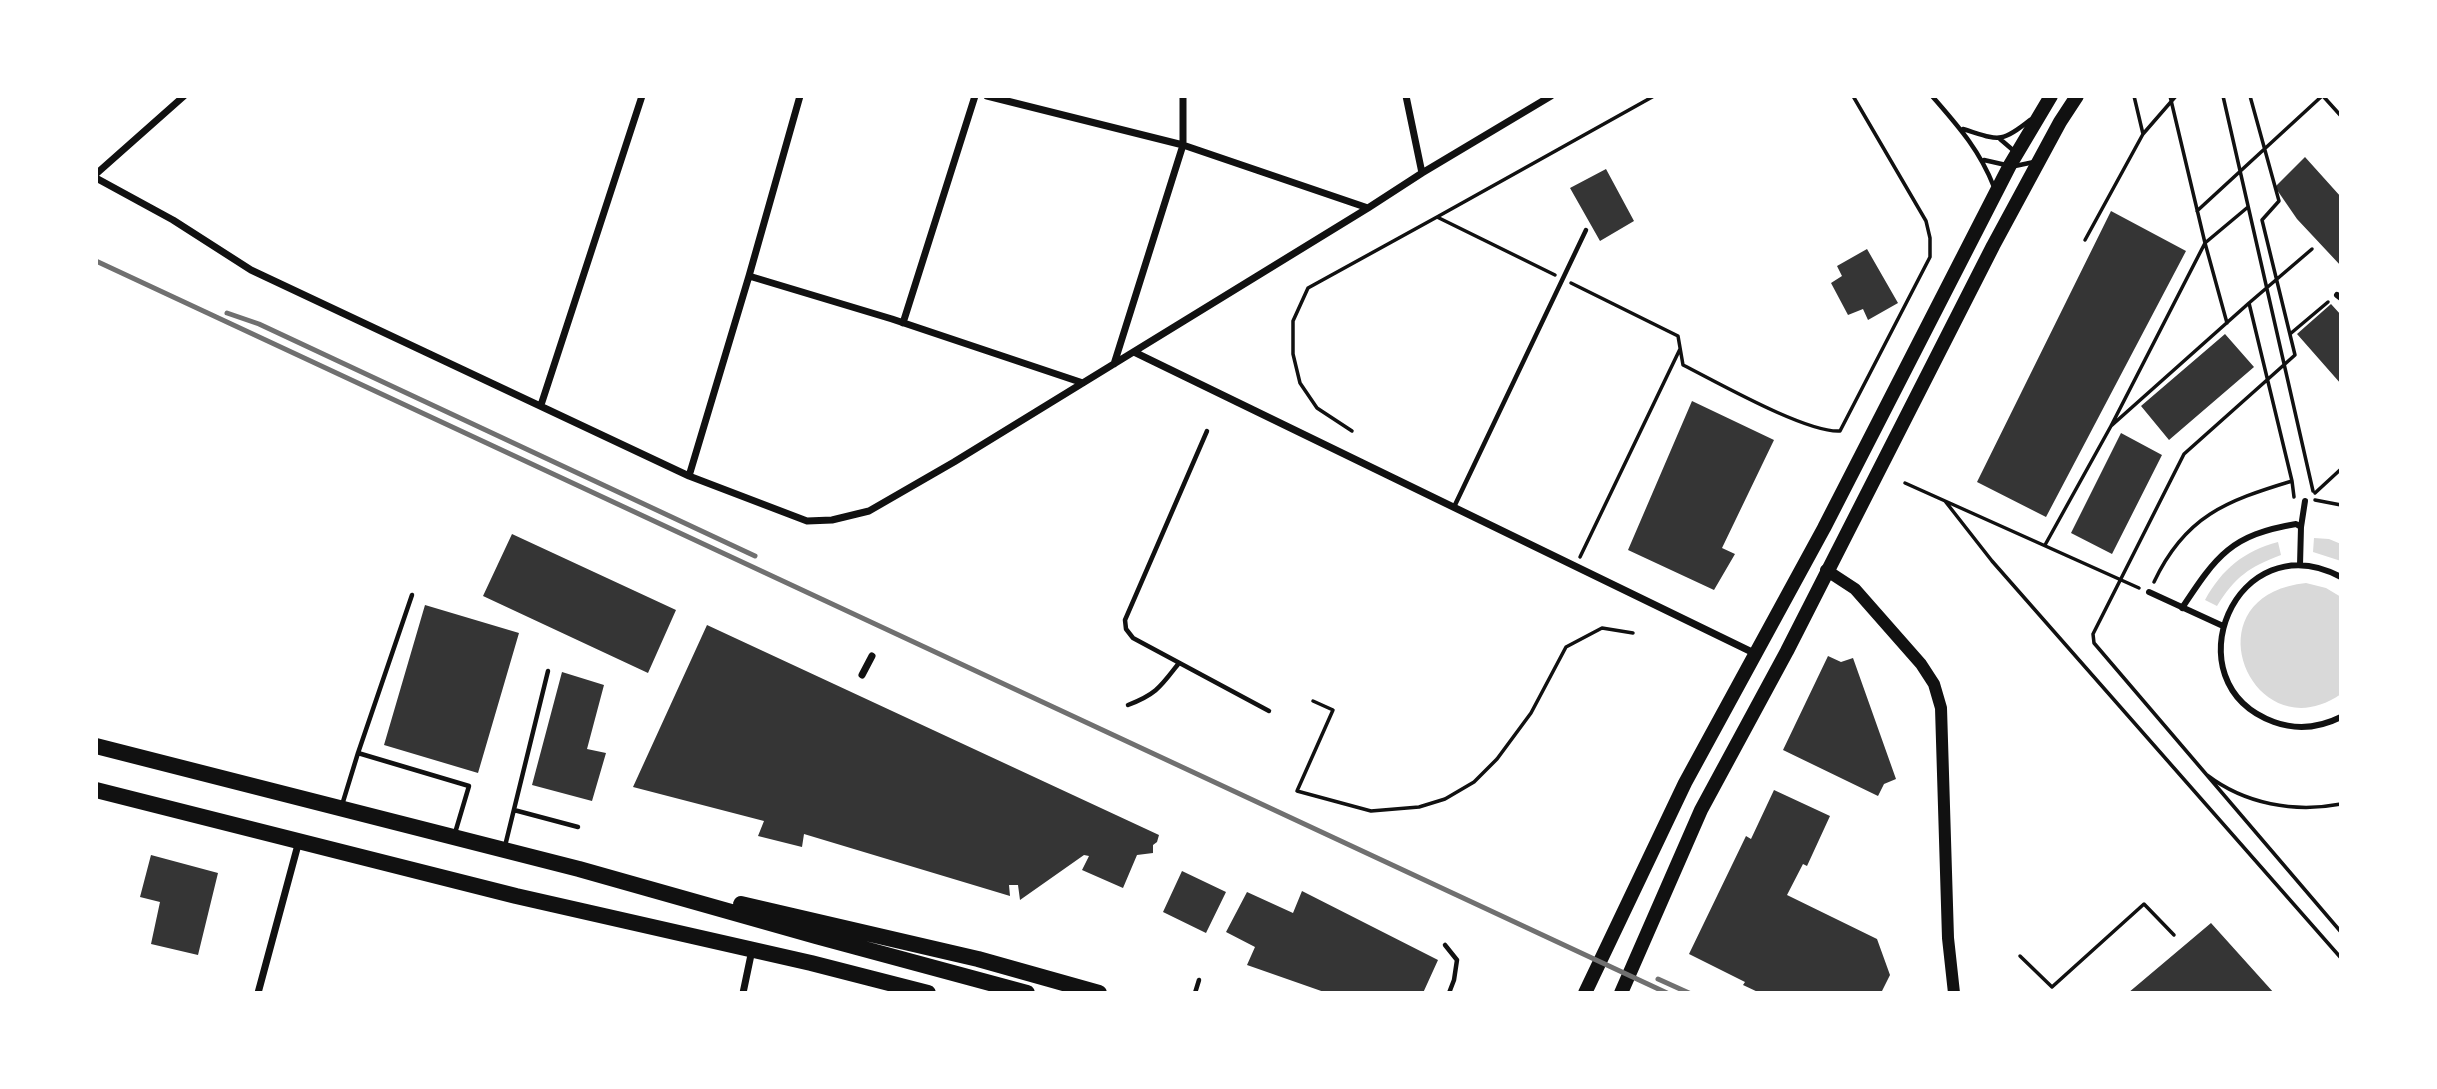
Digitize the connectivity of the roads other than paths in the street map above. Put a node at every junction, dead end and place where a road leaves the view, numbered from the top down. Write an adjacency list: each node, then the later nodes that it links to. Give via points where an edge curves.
1 (184, 96): 20 (street)
2 (642, 96): 30 (street)
3 (800, 96): 25 (street)
4 (975, 96): 26 (street)
5 (987, 96): 15 (street)
6 (1183, 96): 15 (street)
7 (1406, 96): 19 (street)
8 (1551, 96): 19 (street)
9 (1931, 96): 13 (lane)
10 (2050, 96): 12 (main road)
11 (2077, 96): 17 (main road)
12 (2040, 112): 14 (lane); 18 (main road)
13 (1962, 129): 14 (lane); 16 (lane)
14 (2000, 139): 18 (lane)
15 (1183, 145): 23 (street); 28 (street)
16 (1983, 160): 18 (lane); 22 (lane)
17 (2039, 160): 18 (lane); 21 (main road)
18 (2016, 161): 21 (lane); 22 (main road)
19 (1422, 173): 23 (street)
20 (96, 176): 30 (street, via 251,270)
21 (2027, 184): 37 (main road)
22 (1996, 192): 43 (main road)
23 (1368, 208): 27 (street)
24 (1586, 230): 34 (lane)
25 (749, 276): 26 (street); 32 (street)
26 (903, 323): 29 (street)
27 (1134, 352): 28 (street); 34 (street)
28 (1113, 364): 29 (street)
29 (1083, 383): 32 (street, via 869,511 832,520 807,521)
30 (541, 405): 32 (street)
31 (1207, 431): 45 (lane, via 1125,620 1133,638)
32 (689, 476)
33 (2305, 501): 35 (street)
34 (1454, 508): 43 (street)
35 (2301, 527): 36 (street); 41 (street, via 2266,529 2225,551)
36 (2300, 565): 38 (street, via 2327,569); 42 (street, via 2274,569 2251,582 2233,602)
37 (1826, 570): 73 (main road, via 1701,810); 74 (street, via 1855,589 1934,684 1941,708)
38 (2341, 577)
39 (2149, 592): 41 (street)
40 (412, 595): 52 (lane)
41 (2182, 608): 42 (street)
42 (2222, 626): 50 (street, via 2220,652 2227,678 2241,700 2262,717 2286,726 2314,727)
43 (1756, 654): 72 (main road, via 1685,783)
44 (872, 656): 47 (street)
45 (1179, 663): 48 (lane, via 1150,697); 49 (lane)
46 (548, 671): 55 (lane)
47 (862, 675)
48 (1128, 705)
49 (1269, 711)
50 (2341, 717)
51 (96, 746): 54 (highway)
52 (358, 753): 54 (lane); 57 (lane, via 469,786)
53 (96, 790): 58 (highway)
54 (341, 808): 57 (highway)
55 (514, 810): 56 (lane); 59 (lane)
56 (578, 827)
57 (454, 837): 59 (highway)
58 (300, 840): 62 (highway); 64 (street)
59 (504, 850): 60 (highway)
60 (663, 892): 68 (highway); 69 (highway, via 730,902 978,959)
61 (1445, 945): 71 (lane, via 1457,960)
62 (752, 950): 65 (street); 66 (highway); 67 (highway)
63 (1199, 980): 70 (lane)
64 (258, 993)
65 (743, 993)
66 (888, 993)
67 (928, 993)
68 (1027, 993)
69 (1099, 993)
70 (1195, 993)
71 (1449, 993)
72 (1585, 993)
73 (1621, 993)
74 (1954, 993)

